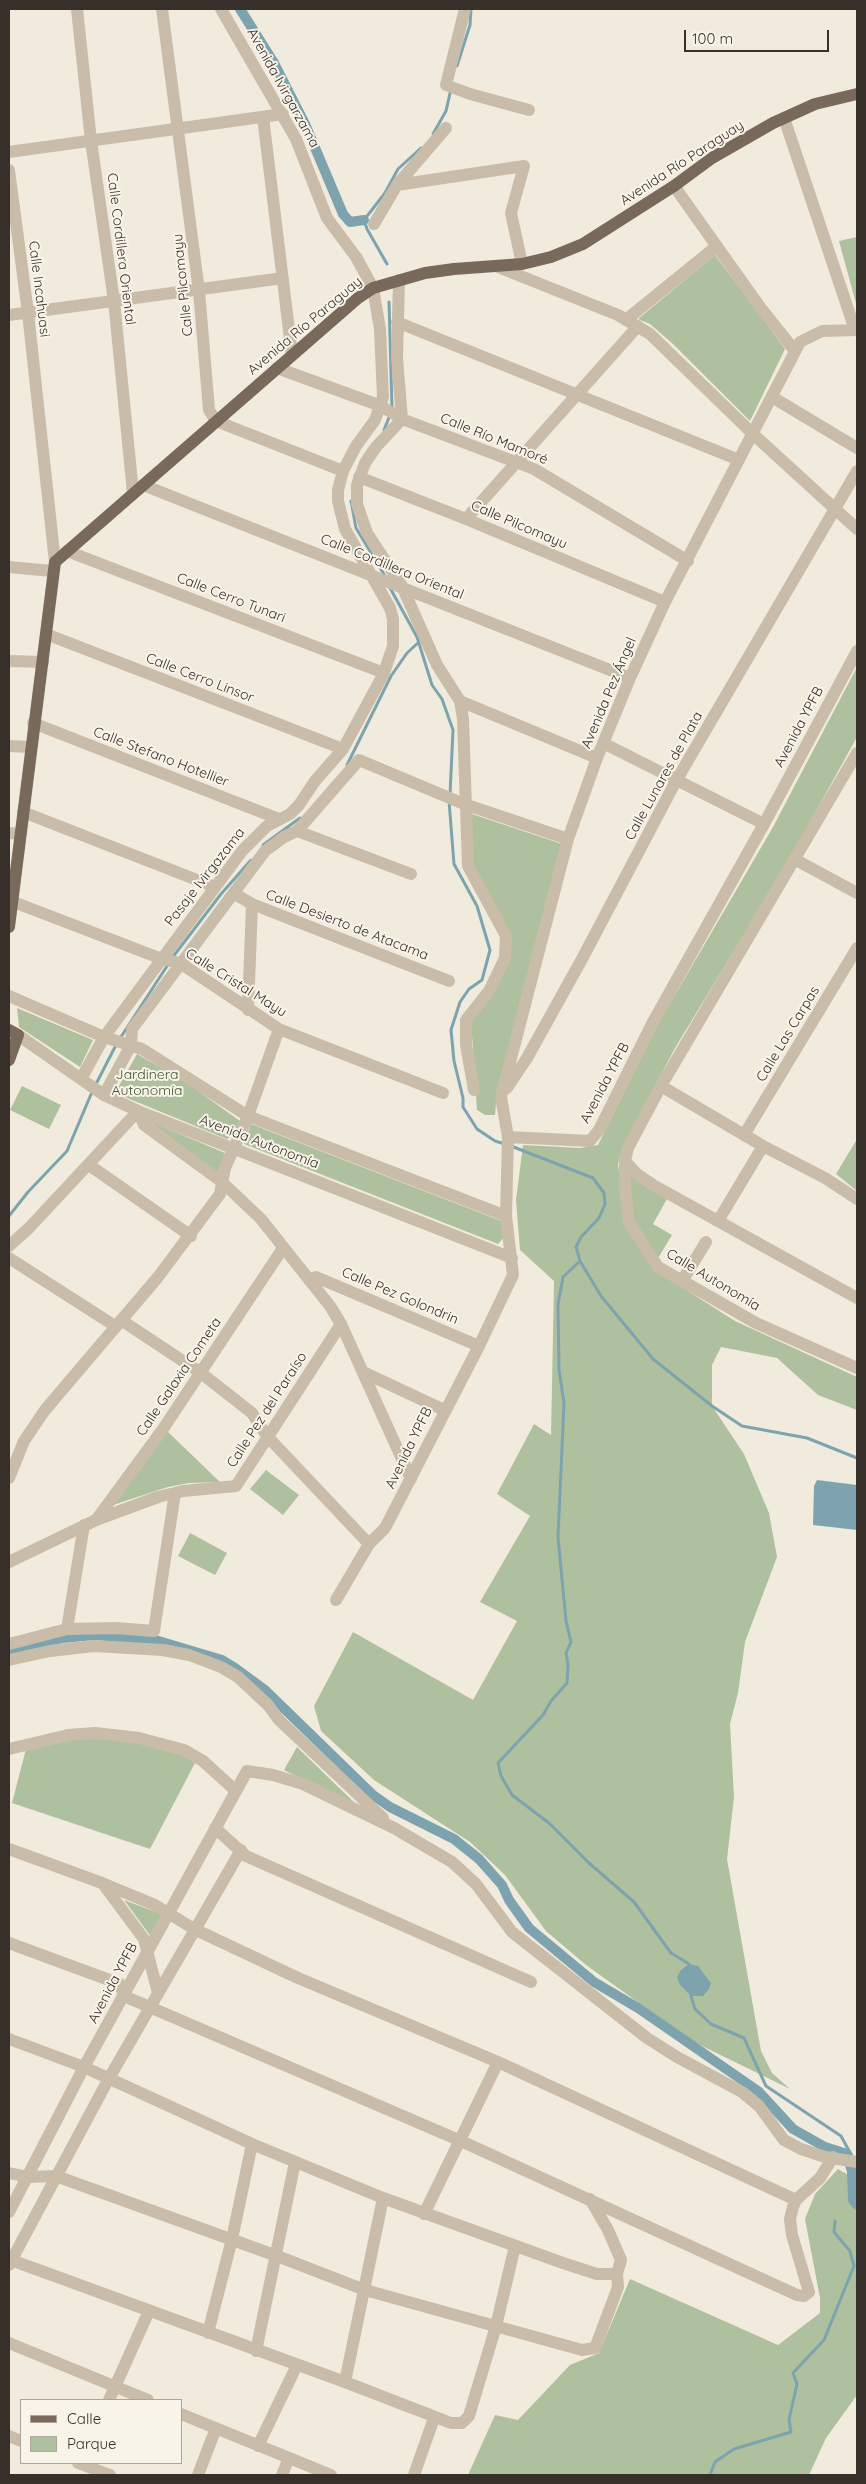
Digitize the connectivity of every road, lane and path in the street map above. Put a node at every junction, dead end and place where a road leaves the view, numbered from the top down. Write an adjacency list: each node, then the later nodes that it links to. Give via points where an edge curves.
1 (77, 9): 12 (street, Calle Cordillera Oriental)
2 (162, 9): 11 (street, Calle Pilcomayu)
3 (221, 9): 7 (street, Avenida Ivirgarzama)
4 (465, 9): 6 (street, via 446,85)
5 (857, 94): 9 (main road, Avenida Río Paraguay, via 815,104)
6 (528, 110)
7 (284, 114): 8 (street); 23 (street, Avenida Ivirgarzama, via 327,218 356,257)
8 (264, 117): 11 (street); 21 (street)
9 (784, 118): 16 (main road, Avenida Río Paraguay, via 712,158); 31 (street)
10 (446, 128): 15 (street)
11 (179, 129): 12 (street); 24 (street, Calle Pilcomayu)
12 (92, 140): 13 (street); 25 (street, Calle Cordillera Oriental)
13 (9, 152)
14 (9, 170): 26 (street, Calle Incahuasi)
15 (397, 185): 17 (street); 19 (street, via 524,166 511,213)
16 (674, 186): 18 (street); 19 (main road, Avenida Río Paraguay, via 583,244)
17 (374, 224)
18 (717, 246): 28 (street); 32 (street)
19 (522, 264): 20 (main road, Avenida Río Paraguay)
20 (498, 267): 22 (main road, Avenida Río Paraguay, via 454,269); 28 (street)
21 (283, 278): 24 (street); 33 (street)
22 (399, 280): 23 (main road, Avenida Río Paraguay); 29 (street)
23 (373, 288): 33 (main road, Avenida Río Paraguay); 37 (street, Pasaje Ivirgazama, via 380,329)
24 (199, 291): 25 (street); 39 (street, Calle Pilcomayu, via 209,410)
25 (114, 301): 26 (street); 47 (street, Calle Cordillera Oriental)
26 (28, 313): 27 (street); 53 (street, Calle Incahuasi)
27 (9, 315)
28 (627, 319): 30 (street)
29 (398, 322): 35 (street); 38 (street)
30 (638, 326): 35 (street); 40 (street, via 664,346)
31 (856, 330): 32 (street, Avenida Pez Ángel, via 822,331 808,336)
32 (795, 351): 36 (street, Avenida Pez Ángel)
33 (292, 354): 34 (main road, Avenida Río Paraguay)
34 (277, 368): 37 (street, Calle Río Mamoré); 39 (main road, Avenida Río Paraguay)
35 (579, 394): 42 (street); 43 (street)
36 (772, 397): 40 (street, Avenida Pez Ángel); 41 (street)
37 (381, 406): 38 (street, Calle Río Mamoré); 44 (street, Pasaje Ivirgazama)
38 (402, 418): 43 (street, Calle Río Mamoré); 46 (street, Pasaje Ivirgazama, via 376,447)
39 (216, 421): 44 (street); 47 (main road, Avenida Río Paraguay)
40 (753, 434): 42 (street, Avenida Pez Ángel); 48 (street)
41 (857, 448)
42 (739, 460): 52 (street, Avenida Pez Ángel)
43 (516, 462): 49 (street); 52 (street, Calle Río Mamoré, via 534,468)
44 (343, 471): 55 (street, Pasaje Ivirgazama, via 338,490 340,516)
45 (857, 471): 48 (street, Calle Lunares de Plata)
46 (359, 477): 49 (street, Calle Pilcomayu); 55 (street, Pasaje Ivirgazama, via 357,504)
47 (138, 489): 51 (main road, Avenida Río Paraguay); 55 (street, Calle Cordillera Oriental)
48 (836, 508): 50 (street); 71 (street, Calle Lunares de Plata)
49 (466, 519): 56 (street, Calle Pilcomayu)
50 (857, 530)
51 (67, 551): 53 (main road, Avenida Río Paraguay); 61 (street, Calle Cerro Tunari)
52 (688, 561): 56 (street, Avenida Pez Ángel)
53 (53, 566): 54 (street); 57 (main road, Calle Incahuasi)
54 (9, 567)
55 (387, 581): 61 (street, Pasaje Ivirgazama, via 393,646); 62 (street, Calle Cordillera Oriental); 63 (street, Pasaje Ivirgazama)
56 (665, 602): 62 (street, Avenida Pez Ángel)
57 (46, 634): 60 (main road, Calle Incahuasi); 68 (street, Calle Cerro Linsor)
58 (857, 651): 75 (street, Avenida YPFB)
59 (9, 661): 60 (street)
60 (43, 662): 64 (main road, Calle Incahuasi)
61 (384, 673): 68 (street, Pasaje Ivirgazama)
62 (630, 678): 65 (street, Avenida Pez Ángel)
63 (460, 701): 70 (street); 72 (street, Pasaje Ivirgazama, via 463,719)
64 (33, 723): 67 (main road, Calle Incahuasi); 74 (street, Calle Stefano Hotellier)
65 (603, 743): 70 (street, Avenida Pez Ángel); 71 (street)
66 (9, 746): 67 (street)
67 (30, 747): 73 (main road, Calle Incahuasi)
68 (343, 750): 74 (street, Pasaje Ivirgazama, via 299,805)
69 (857, 753): 79 (street)
70 (597, 758): 78 (street, Avenida Pez Ángel)
71 (676, 781): 75 (street); 103 (street, Calle Lunares de Plata, via 582,959 527,1058)
72 (456, 800): 76 (street, via 359,760); 78 (street); 100 (street, Pasaje Ivirgazama, via 468,866 506,936 505,958 489,991 466,1020 466,1044)
73 (23, 812): 77 (main road, Calle Incahuasi); 81 (street)
74 (279, 819): 81 (street, Pasaje Ivirgazama, via 254,837)
75 (764, 824): 107 (street, Avenida YPFB, via 653,1022 599,1130 590,1141)
76 (297, 831): 80 (street); 83 (street, via 265,851)
77 (14, 834): 84 (main road, Calle Incahuasi)
78 (568, 839): 103 (street, Avenida Pez Ángel)
79 (796, 860): 82 (street); 99 (street)
80 (411, 874)
81 (215, 886): 88 (street, Pasaje Ivirgazama)
82 (857, 893)
83 (235, 894): 85 (street, Calle Desierto de Atacama); 89 (street)
84 (12, 901): 86 (main road, Calle Incahuasi); 88 (street, Calle Cristal Mayu)
85 (252, 904): 90 (street, Calle Desierto de Atacama); 92 (street)
86 (9, 921)
87 (857, 948): 106 (street, Calle Las Carpas)
88 (162, 959): 89 (street, Calle Cristal Mayu); 95 (street, Pasaje Ivirgazama)
89 (180, 963): 92 (street, Calle Cristal Mayu); 96 (street, via 132,1030)
90 (449, 981)
91 (9, 996): 95 (street, Avenida Autonomía)
92 (248, 1010): 93 (street, Calle Cristal Mayu)
93 (279, 1029): 101 (street, Calle Cristal Mayu); 105 (street)
94 (13, 1033): 97 (main road); 98 (street, Avenida Autonomía)
95 (104, 1037): 96 (street, Avenida Autonomía); 98 (street, Pasaje Ivirgazama)
96 (131, 1045): 102 (street); 105 (street, Avenida Autonomía)
97 (9, 1060)
98 (81, 1079): 102 (street, Avenida Autonomía)
99 (661, 1086): 106 (street); 110 (street, via 628,1148)
100 (474, 1090)
101 (444, 1093)
102 (104, 1095): 104 (street, Avenida Autonomía)
103 (501, 1097): 107 (street, Avenida Pez Ángel)
104 (138, 1111): 109 (street, Avenida Autonomía); 111 (street); 112 (street, via 144,1125)
105 (248, 1116): 109 (street); 114 (street, Avenida Autonomía)
106 (744, 1135): 108 (street)
107 (508, 1144): 114 (street, Avenida YPFB)
108 (762, 1146): 113 (street, via 825,1178); 115 (street)
109 (234, 1149): 112 (street); 121 (street, Avenida Autonomía)
110 (625, 1161): 115 (street, via 653,1185); 123 (street, Calle Autonomía, via 629,1222 658,1267)
111 (89, 1165): 116 (street); 118 (street)
112 (222, 1182): 116 (street, via 220,1194); 119 (street, via 261,1219)
113 (857, 1199)
114 (506, 1216): 121 (street, Avenida YPFB)
115 (718, 1221): 124 (street)
116 (191, 1236): 125 (street)
117 (706, 1242): 123 (street)
118 (9, 1246)
119 (283, 1248): 122 (street); 130 (street, Calle Galaxia Cometa)
120 (9, 1258): 125 (street)
121 (512, 1258): 127 (street, Avenida YPFB, via 513,1275)
122 (309, 1280): 126 (street); 127 (street, Calle Pez Golondrin, via 316,1277)
123 (682, 1281): 128 (street, Calle Autonomía, via 756,1323)
124 (857, 1298)
125 (118, 1323): 130 (street); 133 (street, via 45,1410)
126 (341, 1324): 129 (street); 132 (street, Calle Pez del Paraíso)
127 (479, 1346): 131 (street, Avenida YPFB)
128 (857, 1368)
129 (363, 1372): 131 (street); 135 (street)
130 (200, 1373): 132 (street, via 252,1413); 137 (street, Calle Galaxia Cometa)
131 (444, 1410): 135 (street, Avenida YPFB)
132 (267, 1436): 136 (street, Calle Pez del Paraíso, via 236,1486); 138 (street)
133 (12, 1457): 134 (street)
134 (9, 1478)
135 (411, 1479): 138 (street, Avenida YPFB, via 385,1528)
136 (175, 1493): 137 (street, Calle Pez del Paraíso); 141 (street, via 154,1631)
137 (90, 1522): 139 (street, Calle Pez del Paraíso); 141 (street, Calle Galaxia Cometa)
138 (369, 1544): 140 (street, Avenida YPFB)
139 (9, 1562)
140 (336, 1600)
141 (67, 1629): 142 (street)
142 (9, 1644)
143 (9, 1660): 147 (street, via 94,1646 163,1650 221,1667 238,1677)
144 (9, 1749): 145 (street, via 68,1735 95,1733 139,1738 184,1750 203,1761)
145 (236, 1791): 146 (street, Avenida YPFB); 147 (street, Avenida YPFB, via 247,1771 273,1775 303,1784)
146 (215, 1828): 149 (street); 151 (street, Avenida YPFB)
147 (394, 1828): 165 (street, via 452,1862 476,1884 512,1932 648,2038 742,2092 759,2106 784,2140 801,2149)
148 (9, 1849): 150 (street)
149 (241, 1850): 152 (street); 155 (street, via 246,1856 272,1868)
150 (102, 1883): 151 (street); 154 (street, via 133,1922 144,1939)
151 (168, 1913): 152 (street); 154 (street, Avenida YPFB)
152 (194, 1929): 156 (street); 160 (street, via 298,1978)
153 (9, 1943): 157 (street, via 120,1984)
154 (147, 1951): 156 (street); 157 (street, Avenida YPFB)
155 (531, 1982)
156 (158, 1993): 158 (street)
157 (124, 1996): 158 (street); 161 (street, Avenida YPFB)
158 (152, 2007): 162 (street); 163 (street)
159 (9, 2039): 161 (street)
160 (498, 2062): 163 (street); 173 (street)
161 (84, 2067): 162 (street); 170 (street, Avenida YPFB)
162 (108, 2080): 164 (street); 169 (street)
163 (461, 2141): 172 (street); 175 (street)
164 (252, 2144): 166 (street); 176 (street)
165 (838, 2158): 167 (street); 173 (street)
166 (295, 2162): 171 (street); 178 (street)
167 (857, 2162)
168 (9, 2173): 170 (street)
169 (56, 2176): 170 (street); 176 (street); 179 (street)
170 (28, 2177): 174 (street, Avenida YPFB)
171 (383, 2198): 175 (street); 181 (street)
172 (590, 2199): 173 (street, via 779,2288 804,2296 809,2292 798,2262 790,2218); 180 (street, via 621,2260)
173 (796, 2200)
174 (9, 2212)
175 (424, 2214): 177 (street)
176 (232, 2239): 178 (street); 184 (street)
177 (515, 2246): 180 (street, via 597,2274); 183 (street)
178 (277, 2256): 181 (street); 186 (street)
179 (10, 2262): 182 (street)
180 (617, 2274): 183 (street, via 618,2287 595,2348 582,2350)
181 (365, 2290): 183 (street); 188 (street)
182 (149, 2311): 184 (street); 189 (street)
183 (496, 2326): 193 (street, via 469,2416 462,2423)
184 (208, 2333): 186 (street)
185 (9, 2343): 189 (street)
186 (256, 2351): 187 (street)
187 (297, 2366): 188 (street); 195 (street)
188 (345, 2382): 193 (street)
189 (115, 2387): 190 (street); 191 (street)
190 (110, 2399)
191 (145, 2399)
192 (182, 2414): 194 (street)
193 (434, 2418): 202 (street)
194 (216, 2428): 195 (street); 199 (street)
195 (258, 2446): 196 (street)
196 (289, 2458): 200 (street); 201 (street)
197 (81, 2466): 198 (street)
198 (110, 2475)
199 (198, 2475)
200 (282, 2475)
201 (331, 2475)
202 (414, 2475)

